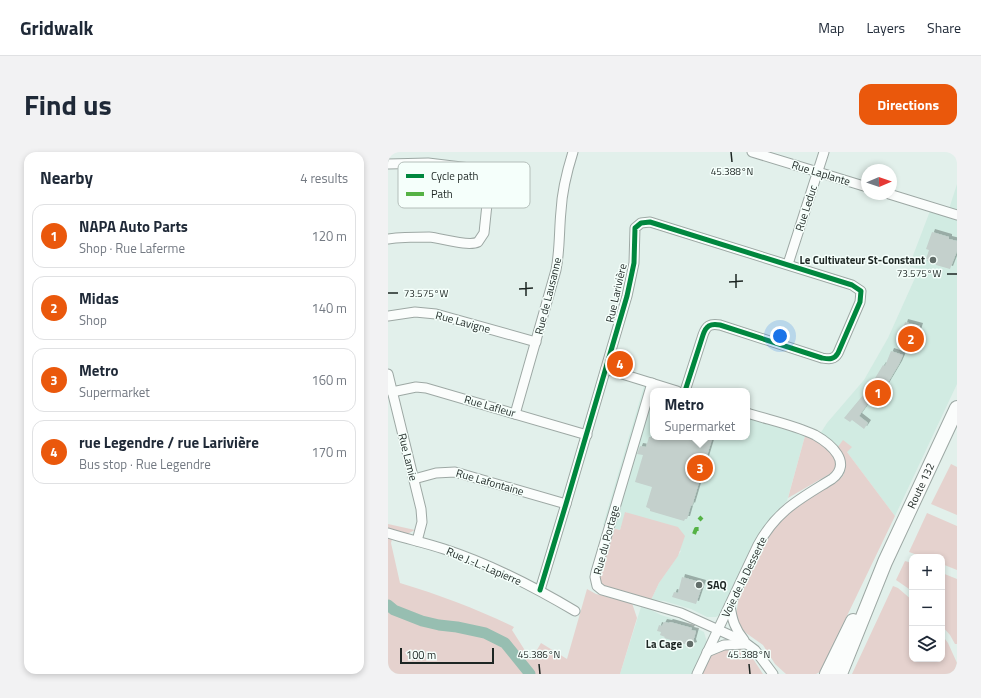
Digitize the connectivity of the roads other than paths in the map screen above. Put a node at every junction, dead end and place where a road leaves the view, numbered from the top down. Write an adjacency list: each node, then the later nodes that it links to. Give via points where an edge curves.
1 (573, 152): 14 (street, Rue de Lausanne, via 562,201 556,270)
2 (752, 152): 6 (street, Rue Laplante)
3 (824, 152): 6 (street, Rue Leduc)
4 (388, 164): 5 (street)
5 (398, 164)
6 (817, 172): 7 (street, Rue Laplante); 12 (street, Rue Leduc)
7 (861, 185)
8 (897, 197): 10 (street)
9 (487, 208): 11 (street, via 483,237 478,242 470,244 429,237)
10 (957, 215)
11 (388, 239)
12 (788, 264): 15 (street, Rue Larivière, via 650,222 639,224 635,231 634,264 629,288); 20 (street, Rue Larivière, via 852,285 861,291 860,302 835,357 822,358 712,324 703,335)
13 (388, 316): 14 (street, Rue Lavigne, via 415,312 436,314)
14 (536, 342): 24 (street, Rue de Lausanne)
15 (606, 369): 17 (street); 26 (street, Rue Larivière)
16 (388, 374): 22 (street, Rue Lamie)
17 (652, 383): 18 (street, Rue du Portage); 19 (street)
18 (651, 388)
19 (668, 388)
20 (686, 388)
21 (650, 390): 35 (street, Rue du Portage, via 595,582 602,590 681,613)
22 (392, 392): 24 (street, Rue Lafleur, via 416,387 426,388); 27 (street, Rue Lamie)
23 (957, 408): 31 (highway, Route 132)
24 (515, 414): 26 (street, Rue Lafleur)
25 (750, 414): 33 (street, Voie de la Desserte, via 816,436 837,453 841,469 836,477 794,502 774,520 758,545)
26 (587, 435): 28 (street, Rue Larivière)
27 (414, 479): 28 (street, Rue Lafontaine, via 436,473 455,472); 30 (street, Rue Lamie, via 422,515)
28 (566, 504): 32 (street, Rue Larivière)
29 (388, 533): 30 (street, Rue J.-L.-Lapierre)
30 (417, 541): 32 (street, Rue J.-L.-Lapierre, via 478,562)
31 (885, 562): 40 (highway, Route 132); 41 (highway, Route 132)
32 (540, 590): 34 (street, Rue J.-L.-Lapierre)
33 (730, 604): 35 (street, Voie de la Desserte); 36 (street, Rue du Portage, via 733,623)
34 (575, 611)
35 (718, 629): 36 (street, Rue du Portage); 37 (street, Voie de la Desserte)
36 (748, 644): 37 (street, via 724,645); 39 (street, Rue du Portage)
37 (707, 652): 38 (street, Voie de la Desserte)
38 (697, 674)
39 (773, 674)
40 (827, 674)
41 (840, 674)

